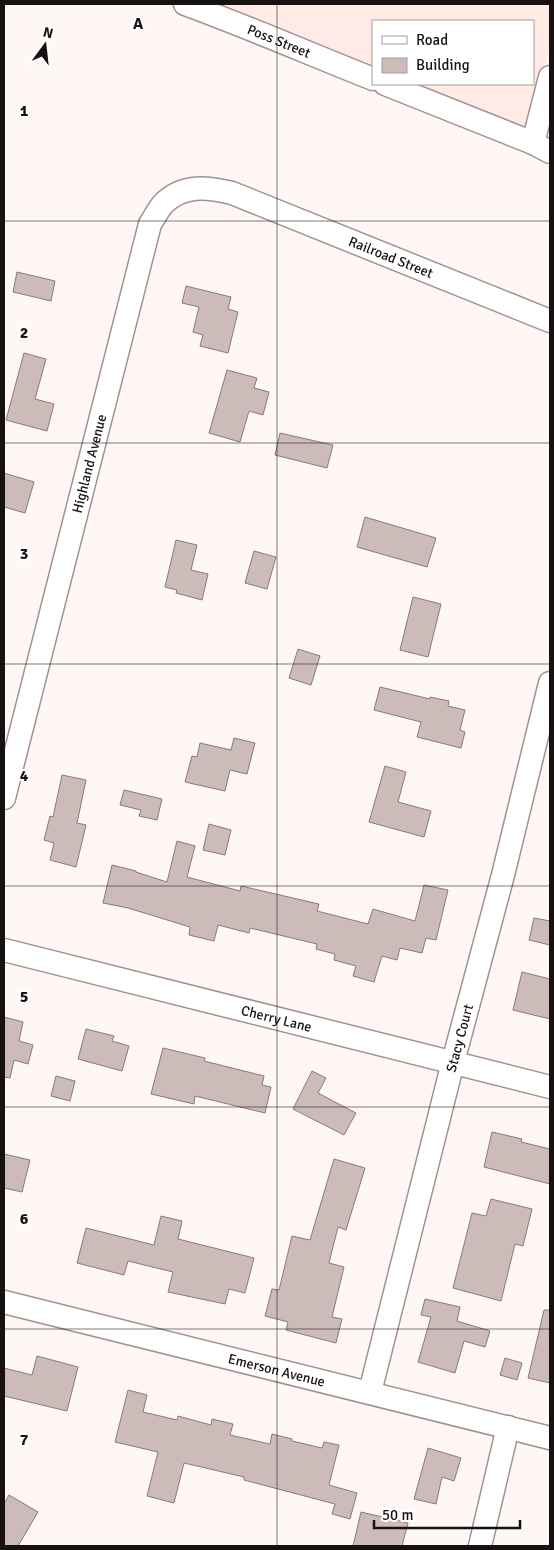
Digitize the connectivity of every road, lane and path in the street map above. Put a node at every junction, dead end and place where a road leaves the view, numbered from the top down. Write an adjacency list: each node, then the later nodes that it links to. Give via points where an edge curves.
1 (184, 4): 3 (street, Poss Street, via 245,25)
2 (550, 77): 5 (street)
3 (372, 79)
4 (387, 85): 5 (street)
5 (541, 147)
6 (232, 193): 7 (street, Railroad Street); 9 (street, Highland Avenue, via 211,188 180,192 163,204 150,224)
7 (550, 321)
8 (550, 684): 11 (street, Stacy Court)
9 (4, 798)
10 (4, 950): 11 (street, Cherry Lane)
11 (452, 1062): 12 (street, Cherry Lane); 14 (street, Stacy Court)
12 (550, 1087)
13 (4, 1302): 14 (street, Emerson Avenue)
14 (370, 1392): 15 (street, Emerson Avenue)
15 (508, 1427): 16 (street, Emerson Avenue); 17 (street)
16 (550, 1438)
17 (480, 1546)

